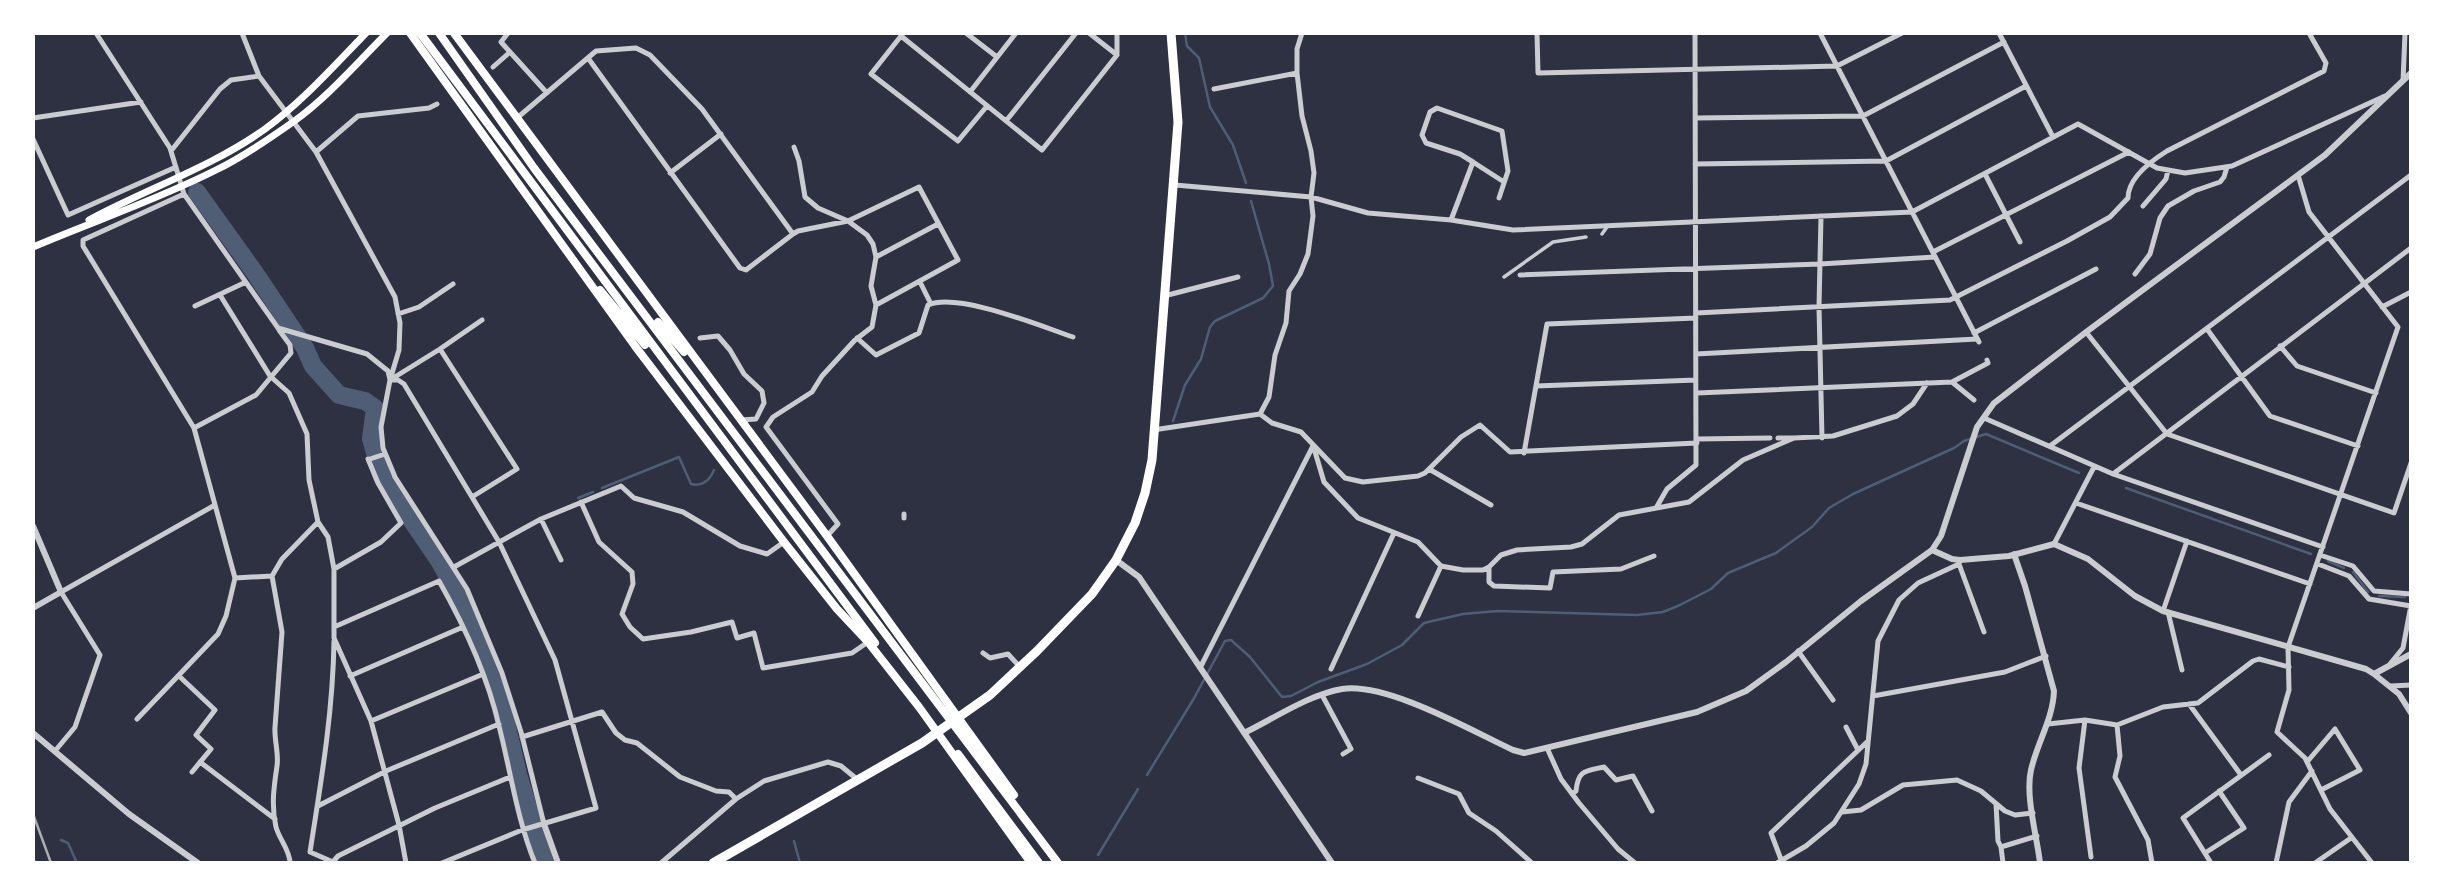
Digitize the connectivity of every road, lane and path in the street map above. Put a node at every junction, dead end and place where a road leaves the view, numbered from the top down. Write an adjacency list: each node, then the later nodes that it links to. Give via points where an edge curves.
1 (96, 33): 42 (street)
2 (242, 33): 35 (street)
3 (366, 33): 86 (main road, via 281,116 243,143)
4 (387, 33): 86 (main road, via 323,97 249,152 133,208)
5 (410, 33): 96 (main road)
6 (420, 33): 141 (main road)
7 (439, 33): 94 (main road)
8 (454, 33): 49 (main road)
9 (508, 33): 26 (street, via 501,42)
10 (966, 33): 28 (street)
11 (1016, 33): 28 (street)
12 (1076, 33): 52 (street)
13 (1089, 33): 27 (street)
14 (1117, 33): 27 (street)
15 (1171, 33): 73 (highway, via 1177,79)
16 (1302, 33): 34 (street)
17 (1537, 33): 32 (street, via 1538,73)
18 (1695, 33): 32 (street)
19 (1820, 33): 30 (street)
20 (1902, 33): 30 (street)
21 (1999, 33): 25 (street)
22 (2309, 33): 62 (street, via 2328,66 2324,71)
23 (2405, 33): 36 (street)
24 (902, 34): 39 (street); 45 (street, via 871,74 958,141)
25 (2004, 42): 37 (street); 47 (street)
26 (510, 52): 31 (street); 40 (street)
27 (1117, 55): 52 (street, via 1042,150)
28 (997, 57): 39 (street)
29 (588, 58): 40 (street); 53 (street, via 596,51 636,48 650,55); 67 (street)
30 (1837, 66): 32 (street); 47 (street)
31 (493, 67)
32 (1694, 69): 50 (street)
33 (2411, 72): 36 (street)
34 (1297, 73): 38 (street); 75 (street, via 1314,173)
35 (259, 76): 51 (street); 57 (street, via 231,80 220,89)
36 (2403, 81): 41 (street)
37 (2026, 86): 54 (street); 60 (street)
38 (1214, 89)
39 (970, 92): 45 (street)
40 (547, 93): 49 (street)
41 (2390, 94): 46 (street); 69 (street)
42 (141, 102): 48 (street); 57 (street)
43 (437, 104): 58 (street, via 358,116)
44 (2350, 104): 46 (street)
45 (987, 106): 52 (street)
46 (2354, 111): 65 (street)
47 (1863, 116): 50 (street); 60 (street)
48 (33, 118)
49 (517, 118): 145 (main road)
50 (1695, 118): 63 (street)
51 (292, 119): 58 (street); 72 (street, via 242,153)
52 (1006, 121)
53 (721, 134): 67 (street); 87 (street)
54 (2053, 137): 59 (street, via 2078,124); 68 (street)
55 (33, 139): 64 (street, via 68,215)
56 (794, 147): 82 (street, via 805,197)
57 (171, 151): 64 (street)
58 (316, 152): 117 (street, via 387,280)
59 (2129, 152): 62 (street); 79 (street)
60 (1886, 160): 63 (street); 78 (street)
61 (1473, 162): 71 (street); 71 (street, via 1426,143 1422,135 1430,112 1437,108 1502,131 1508,171); 81 (street)
62 (2148, 163): 66 (street); 111 (street, via 2128,190 2128,198 2110,217)
63 (1695, 164): 83 (street)
64 (176, 167): 72 (street)
65 (2227, 167): 66 (street, via 2185,173); 101 (street, via 2220,182 2168,206 2150,254)
66 (2168, 170): 77 (street)
67 (670, 173): 87 (street, via 740,268 746,270)
68 (1984, 174): 78 (street); 79 (street)
69 (2298, 175): 90 (street, via 2309,212); 122 (street)
70 (2411, 175): 90 (street)
71 (1504, 182): 76 (street)
72 (181, 184): 74 (street)
73 (1175, 185): 75 (street); 110 (highway)
74 (184, 194): 104 (street); 149 (street, via 83,240 83,246)
75 (1311, 197): 81 (street, via 1368,213); 146 (street, via 1316,213 1308,254 1289,291 1269,397)
76 (1499, 198)
77 (2143, 206)
78 (1912, 212): 80 (street); 95 (street)
79 (2006, 215): 91 (street); 95 (street)
80 (1821, 216): 83 (street); 98 (street)
81 (1451, 219): 85 (street, via 1513,230)
82 (848, 221): 84 (street, via 919,187); 87 (street); 97 (street, via 867,235)
83 (1694, 222): 85 (street); 99 (street)
84 (938, 225): 97 (street); 105 (street, via 958,260)
85 (1607, 227): 88 (street)
86 (64, 234): 92 (main road)
87 (793, 234)
88 (1602, 234)
89 (1586, 237): 102 (street, via 1553,242 1504,278)
90 (2329, 237): 107 (street); 121 (street)
91 (2020, 242)
92 (33, 247)
93 (2411, 248): 107 (street)
94 (600, 253): 145 (main road); 293 (main road)
95 (1934, 254): 98 (street); 111 (street)
96 (571, 257): 141 (main road); 180 (main road)
97 (876, 257): 113 (street, via 871,286)
98 (1820, 264): 99 (street); 115 (street)
99 (1695, 268): 102 (street); 118 (street)
100 (2096, 269): 126 (street)
101 (2135, 274)
102 (1520, 275)
103 (1238, 278): 110 (street)
104 (246, 282): 109 (street); 120 (street)
105 (920, 282): 112 (street); 113 (street)
106 (453, 284): 117 (street, via 419,307)
107 (2364, 284): 116 (street); 127 (street)
108 (2411, 292): 116 (street)
109 (220, 295): 114 (street); 133 (street)
110 (1164, 296): 150 (highway)
111 (1956, 297): 115 (street); 126 (street)
112 (931, 304): 123 (street, via 983,308); 125 (street, via 919,334 876,355)
113 (876, 305): 125 (street, via 872,327)
114 (195, 306)
115 (1819, 307): 118 (street); 128 (street)
116 (2382, 307): 143 (street, via 2398,327)
117 (398, 314): 134 (street, via 400,350)
118 (1696, 316): 130 (street); 138 (street, via 1547,324)
119 (482, 320): 129 (street)
120 (281, 329): 133 (street, via 291,353); 134 (street, via 367,354 388,371)
121 (2207, 329): 132 (street); 140 (street)
122 (2086, 332): 140 (street); 147 (street, via 1994,404)
123 (1073, 337)
124 (700, 338): 148 (street, via 718,336 762,391 764,403 755,419)
125 (857, 338): 177 (street, via 812,392 766,426 838,524)
126 (1977, 338): 128 (street)
127 (2280, 346): 132 (street); 143 (street, via 2297,366)
128 (1820, 347): 130 (street); 139 (street)
129 (440, 349): 134 (street); 167 (street, via 517,469)
130 (1696, 354): 135 (street)
131 (1987, 360): 136 (street)
132 (2241, 375): 151 (street); 159 (street, via 2270,416)
133 (270, 376): 149 (street, via 256,395); 174 (street, via 289,393 307,434 309,480)
134 (390, 380): 161 (street, via 381,427); 167 (street, via 404,384)
135 (1696, 380): 138 (street); 142 (street)
136 (1952, 382): 137 (street); 144 (street)
137 (1927, 383): 139 (street); 154 (street, via 1913,404 1897,416)
138 (1536, 386): 160 (street)
139 (1821, 388): 142 (street); 154 (street)
140 (2128, 388): 151 (street); 158 (street)
141 (685, 389): 292 (main road)
142 (1696, 393): 156 (street)
143 (2376, 393): 159 (street)
144 (1974, 400)
145 (733, 411): 148 (main road)
146 (1260, 414): 150 (street); 157 (street, via 1301,432)
147 (1983, 418): 158 (street); 183 (street)
148 (740, 420): 177 (main road)
149 (194, 428): 170 (street)
150 (1153, 430): 188 (highway, via 1145,493)
151 (2167, 434): 165 (street); 166 (street)
152 (1770, 438): 156 (street)
153 (1778, 438): 155 (street)
154 (1822, 438): 155 (street)
155 (1794, 439): 172 (street, via 1743,460 1689,502)
156 (1697, 441): 160 (street); 172 (street, via 1696,465 1667,489)
157 (1313, 445): 164 (street, via 1345,478 1354,481 1418,476); 176 (street, via 1330,491 1358,518); 220 (street)
158 (2050, 446): 163 (street)
159 (2358, 446): 166 (street)
160 (1524, 453): 164 (street, via 1510,452 1480,425)
161 (383, 455): 193 (street); 195 (street, via 369,459 401,523 381,541)
162 (2411, 463): 166 (street, via 2393,513)
163 (2094, 467): 165 (street); 169 (street)
164 (1429, 469): 171 (street)
165 (2113, 474): 182 (street)
166 (2342, 494): 182 (street)
167 (471, 497): 179 (street)
168 (581, 502): 173 (street); 180 (street, via 621,486 634,498 683,512 740,547 767,554); 212 (street, via 599,542 632,572 633,584 622,614 643,639 732,622 737,638 754,633 764,668 852,653)
169 (2076, 503): 178 (street); 181 (street)
170 (215, 505): 198 (street); 201 (street)
171 (1491, 505)
172 (1656, 508): 194 (street, via 1619,515 1582,544 1517,550 1501,555)
173 (541, 519): 179 (street); 187 (street)
174 (318, 522): 195 (street, via 328,537); 196 (street)
175 (33, 526): 201 (street)
176 (1394, 533): 191 (street, via 1418,542); 221 (street)
177 (827, 536): 235 (main road)
178 (2187, 541): 199 (street); 206 (street)
179 (499, 542): 193 (street); 239 (street, via 555,660)
180 (784, 542): 212 (main road)
181 (2054, 544): 184 (street); 206 (street, via 2088,559 2135,596)
182 (2323, 547): 185 (street)
183 (1932, 550): 189 (street); 214 (street)
184 (2014, 554): 189 (street); 217 (street)
185 (2320, 555): 190 (street); 192 (street)
186 (1654, 556): 194 (street, via 1621,569 1553,572 1550,588 1494,586 1489,582)
187 (561, 560)
188 (1116, 560): 218 (highway, via 1092,594); 220 (street, via 1139,578)
189 (1959, 562): 210 (street); 231 (street, via 1919,583 1899,600 1878,641)
190 (2318, 564): 197 (street); 199 (street)
191 (1441, 566): 194 (street, via 1463,570); 207 (street)
192 (2353, 566): 197 (street); 200 (street)
193 (454, 567): 247 (street, via 502,673)
194 (1489, 567)
195 (334, 569): 208 (street)
196 (272, 576): 198 (street); 272 (street, via 282,632 274,740 278,763 273,786)
197 (2349, 576): 203 (street)
198 (235, 578): 226 (street, via 218,634)
199 (2310, 584): 213 (street)
200 (2374, 591): 202 (street); 203 (street)
201 (61, 592): 205 (street); 251 (street, via 100,655 75,727)
202 (2411, 594)
203 (2369, 599): 204 (street)
204 (2411, 605): 222 (street, via 2403,648)
205 (33, 608)
206 (2166, 612): 213 (street); 223 (street)
207 (1418, 616)
208 (334, 627): 209 (street, via 439,581); 211 (street)
209 (463, 627): 225 (street); 227 (street)
210 (1984, 632)
211 (334, 638): 227 (street); 268 (street, via 331,707)
212 (869, 642): 246 (main road)
213 (2288, 647): 219 (street); 224 (street)
214 (1798, 651): 232 (street); 249 (street, via 1746,691 1721,703)
215 (983, 653): 218 (street, via 990,658 1008,654)
216 (2411, 654): 222 (street)
217 (2046, 656): 231 (street, via 2005,672); 241 (street, via 2054,691)
218 (1020, 667): 235 (highway)
219 (2289, 667): 233 (street, via 2253,661 2198,703); 255 (street, via 2289,690 2277,732)
220 (1200, 668): 245 (street)
221 (1331, 669)
222 (2386, 669): 224 (street)
223 (2182, 670)
224 (2374, 674): 229 (street)
225 (481, 675): 238 (street); 240 (street)
226 (179, 676): 236 (street); 254 (street, via 215,710 196,735 211,749)
227 (350, 676): 238 (street)
228 (2411, 685): 229 (street)
229 (2391, 686): 234 (street)
230 (1321, 695): 245 (street); 249 (street, via 1361,688 1428,710 1513,750 1524,753); 252 (street, via 1351,749)
231 (1873, 696): 248 (street)
232 (1833, 700)
233 (2189, 704): 242 (street, via 2163,707); 259 (street)
234 (2411, 713)
235 (958, 718): 246 (highway); 294 (main road)
236 (137, 719)
237 (2085, 720): 241 (street); 242 (street); 280 (street, via 2078,768)
238 (371, 721): 256 (street)
239 (572, 721): 247 (street); 266 (street, via 602,712 616,733 637,743 680,777 729,792); 274 (street, via 596,807)
240 (499, 724): 256 (street); 260 (street)
241 (2048, 724): 271 (street, via 2031,769)
242 (2117, 725): 300 (street, via 2120,756 2115,777 2148,840)
243 (1846, 727): 250 (street)
244 (33, 733): 251 (street)
245 (1244, 733): 295 (street)
246 (936, 734): 262 (highway); 291 (main road)
247 (522, 737): 274 (street)
248 (1868, 741): 250 (street); 270 (street, via 1860,784)
249 (1547, 748): 265 (street)
250 (1858, 750): 282 (street, via 1771,833)
251 (55, 751): 283 (street, via 129,814)
252 (1343, 754)
253 (2269, 755): 259 (street)
254 (200, 762): 258 (street); 272 (street)
255 (2307, 762): 257 (street); 263 (street, via 2335,729 2360,770)
256 (386, 771): 268 (street); 273 (street)
257 (2312, 771): 263 (street); 302 (street, via 2288,802)
258 (192, 772)
259 (2242, 775): 264 (street)
260 (510, 777): 273 (street); 275 (street)
261 (1418, 778): 296 (street, via 1459,794 1469,813)
262 (858, 780): 266 (street, via 828,762 764,781); 290 (highway)
263 (2321, 790): 277 (street)
264 (2219, 791): 279 (street, via 2183,818); 279 (street, via 2244,828)
265 (1572, 794): 269 (street, via 1583,772 1604,767 1616,780 1633,775); 297 (street)
266 (736, 799): 289 (street)
267 (1996, 804): 270 (street, via 1957,780 1903,785 1861,810); 271 (street, via 2015,815); 278 (street)
268 (318, 806): 281 (street, via 310,852)
269 (1652, 811)
270 (1842, 812): 282 (street, via 1806,846)
271 (2033, 813): 276 (street)
272 (275, 819): 284 (street)
273 (399, 825): 281 (street); 285 (street)
274 (540, 825): 275 (street); 288 (street)
275 (523, 830): 286 (street); 287 (street)
276 (2037, 836): 278 (street); 299 (street)
277 (2351, 838): 303 (street); 304 (street)
278 (2001, 847): 298 (street)
279 (2205, 853): 301 (street)
280 (2091, 857)
281 (332, 862)
282 (1780, 862)
283 (198, 863)
284 (290, 863)
285 (406, 863)
286 (442, 863)
287 (535, 863)
288 (558, 863)
289 (661, 863)
290 (713, 863)
291 (1031, 863)
292 (1039, 863)
293 (1058, 863)
294 (1063, 863)
295 (1332, 863)
296 (1532, 863)
297 (1635, 863)
298 (2003, 863)
299 (2040, 863)
300 (2152, 863)
301 (2211, 863)
302 (2276, 863)
303 (2315, 863)
304 (2372, 863)

